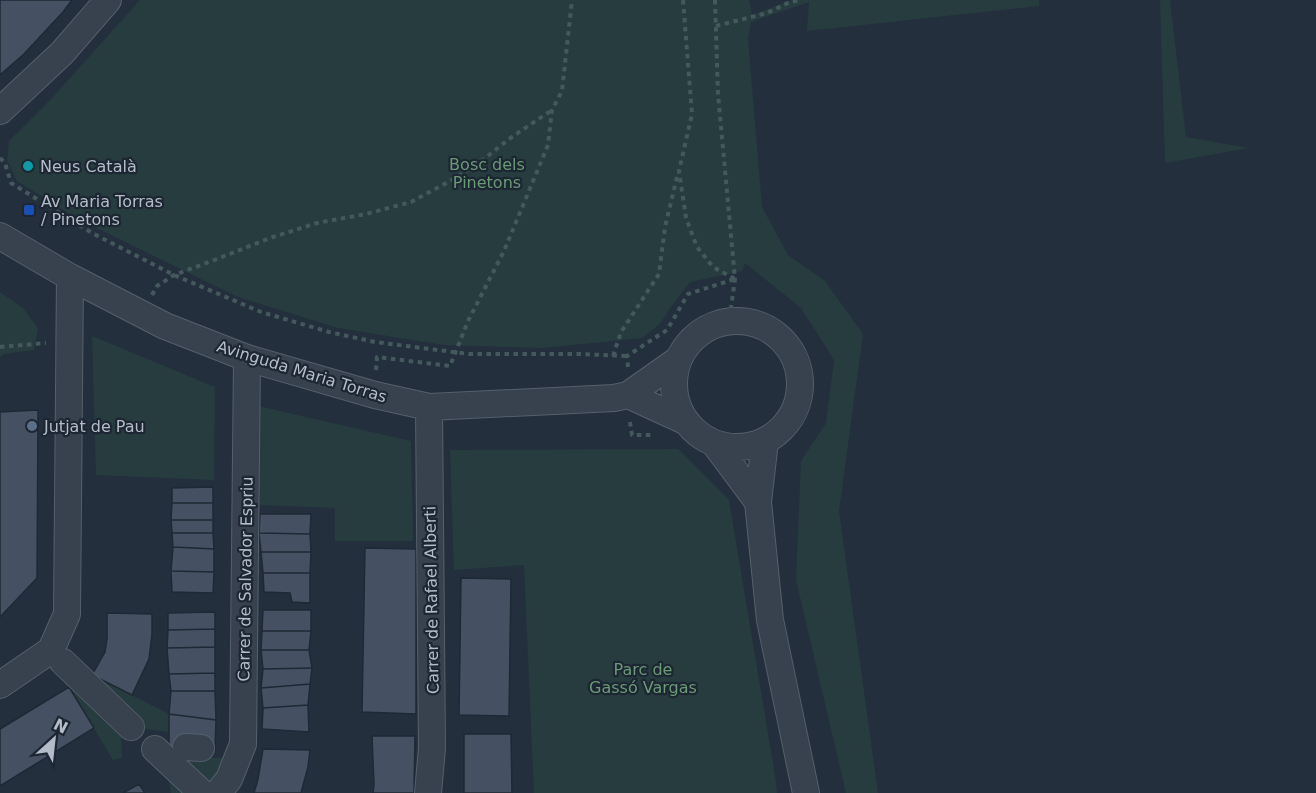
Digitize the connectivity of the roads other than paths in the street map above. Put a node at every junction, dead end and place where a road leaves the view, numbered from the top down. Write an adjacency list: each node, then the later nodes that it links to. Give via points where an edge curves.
1 (108, 0): 2 (street, via 62,53)
2 (0, 111)
3 (0, 236): 4 (street, Avinguda Maria Torras)
4 (70, 277): 5 (street, Avinguda Maria Torras, via 165,326); 14 (street, via 67,614 51,650)
5 (247, 358): 8 (street, Avinguda Maria Torras); 18 (street, Carrer de Salvador Espriu, via 243,744 229,779)
6 (679, 359): 7 (street, Avinguda Maria Torras); 9 (street, via 674,392); 10 (street, via 691,341 709,328 729,322 764,327 779,337 791,350 801,384 791,417)
7 (628, 395): 8 (street, Avinguda Maria Torras); 9 (street)
8 (429, 407): 19 (street, Carrer de Rafael Alberti, via 432,748)
9 (687, 422): 11 (street)
10 (765, 441): 11 (street, via 731,447); 12 (street)
11 (714, 443): 12 (street)
12 (758, 502): 20 (street, via 771,620)
13 (63, 663): 15 (street)
14 (0, 684)
15 (131, 727)
16 (155, 749): 17 (street)
17 (202, 793)
18 (218, 793)
19 (428, 793)
20 (806, 793)

